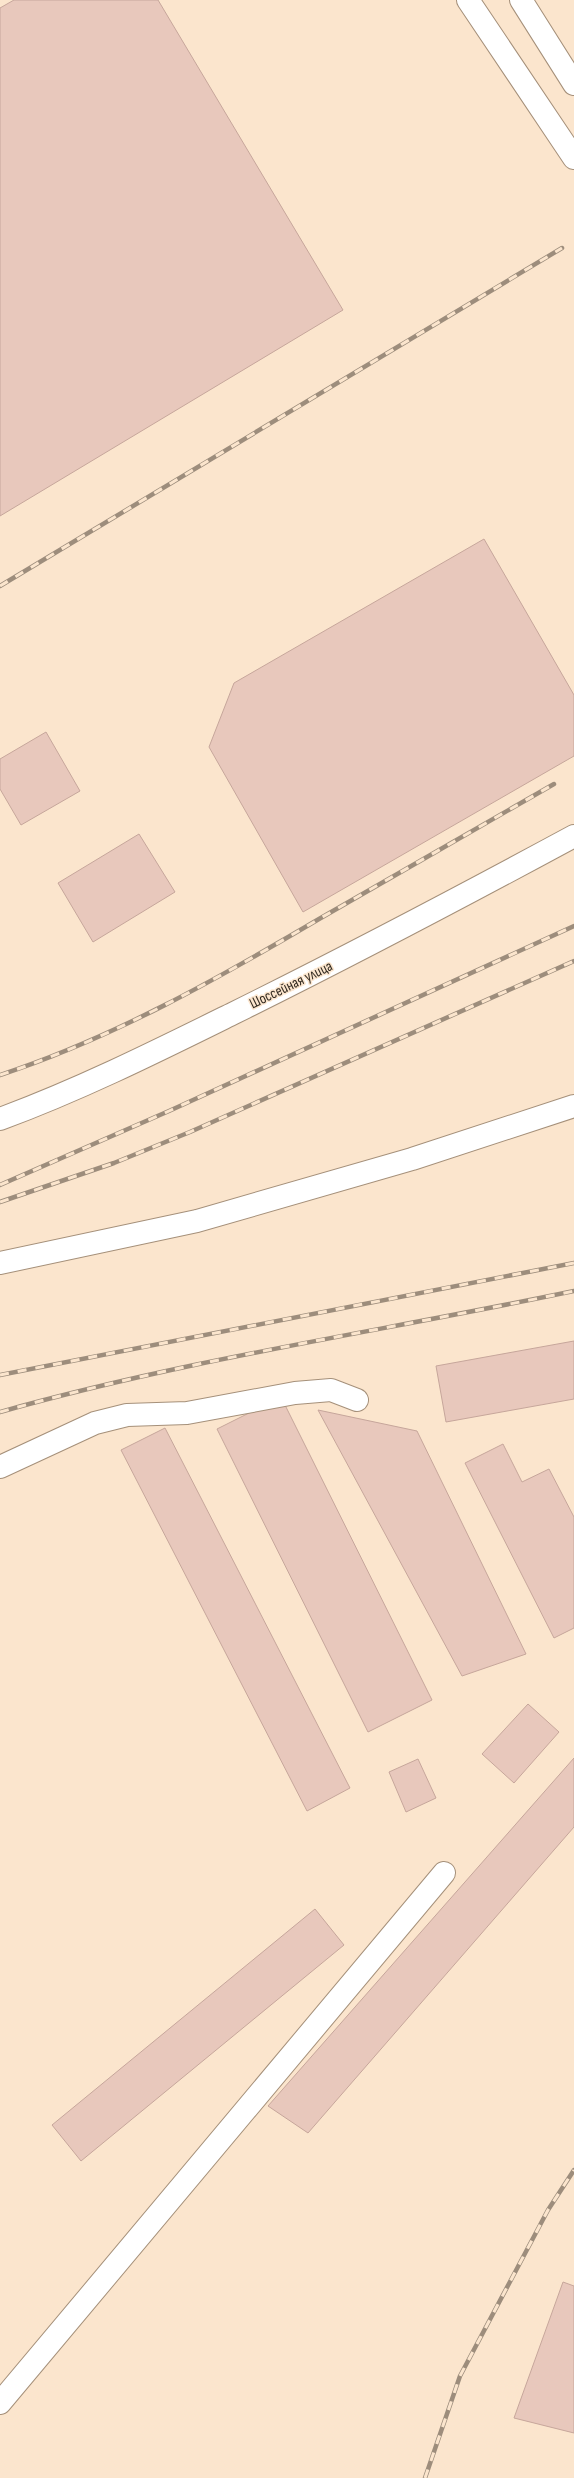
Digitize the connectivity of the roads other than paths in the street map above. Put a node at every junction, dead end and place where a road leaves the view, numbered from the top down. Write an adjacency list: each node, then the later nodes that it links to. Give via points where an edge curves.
1 (468, 0): 4 (street)
2 (521, 0): 3 (street)
3 (574, 84)
4 (574, 158)
5 (574, 836): 7 (street, Шоссейная улица, via 359,951 123,1068)
6 (574, 1106): 8 (street, via 412,1160 198,1221)
7 (0, 1119)
8 (0, 1263)
9 (357, 1400): 10 (street, via 331,1390 295,1393 187,1413 127,1415 96,1423)
10 (0, 1467)
11 (444, 1873): 12 (street)
12 (0, 2403)

